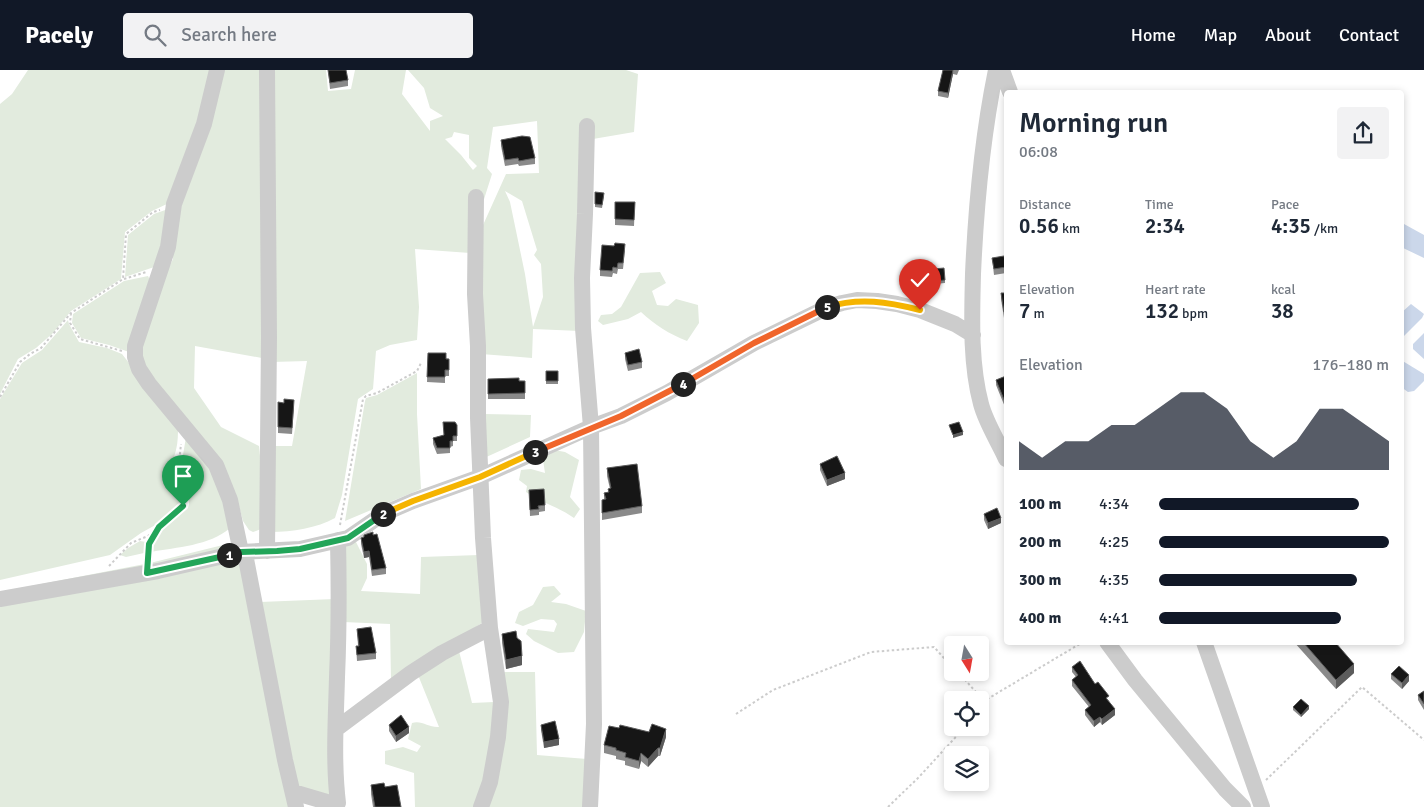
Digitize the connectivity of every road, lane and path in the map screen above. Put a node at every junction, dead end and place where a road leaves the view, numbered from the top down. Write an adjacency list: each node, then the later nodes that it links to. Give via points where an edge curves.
1 (217, 70): 8 (street, via 204,124)
2 (267, 70): 22 (street)
3 (996, 70): 12 (street, via 976,205)
4 (1002, 70): 5 (street)
5 (1009, 90)
6 (587, 126): 17 (street, via 582,278)
7 (476, 197): 19 (street)
8 (174, 204): 9 (street); 10 (path, via 153,212 126,234)
9 (162, 266): 10 (path); 16 (street, via 134,346 134,357 149,384)
10 (123, 279): 11 (path)
11 (71, 313): 13 (path, via 70,323 80,339); 15 (path, via 41,348 20,362)
12 (973, 335): 17 (street, via 920,310 877,300 828,306 754,343 667,393); 18 (street, via 981,405)
13 (122, 351)
14 (421, 363): 21 (path, via 417,371 363,399)
15 (0, 397)
16 (181, 422): 20 (path, via 178,472 186,500); 23 (street, via 216,465 223,480)
17 (590, 427): 19 (street); 42 (street, via 594,724)
18 (1004, 455)
19 (480, 477): 21 (street, via 383,514 348,538); 27 (street)
20 (159, 527): 24 (path, via 149,544); 25 (path, via 119,554)
21 (338, 540): 22 (street, via 300,549); 36 (street)
22 (267, 551): 23 (street)
23 (241, 552): 24 (street); 40 (street, via 246,559)
24 (147, 573): 25 (street)
25 (95, 582): 26 (street)
26 (0, 600)
27 (490, 628): 36 (street, via 410,673); 41 (street, via 501,702 490,782)
28 (1079, 645): 34 (path)
29 (1110, 645): 44 (street, via 1153,702)
30 (1205, 645): 39 (street)
31 (944, 658): 35 (path, via 934,647 871,652 773,690)
32 (966, 681): 33 (path)
33 (975, 691)
34 (989, 698)
35 (736, 714)
36 (336, 729): 40 (street, via 337,805)
37 (957, 736): 43 (path)
38 (1424, 740): 39 (path, via 1362,687)
39 (1255, 791): 45 (street)
40 (295, 800)
41 (481, 807)
42 (590, 807)
43 (888, 807)
44 (1243, 807)
45 (1262, 807)

